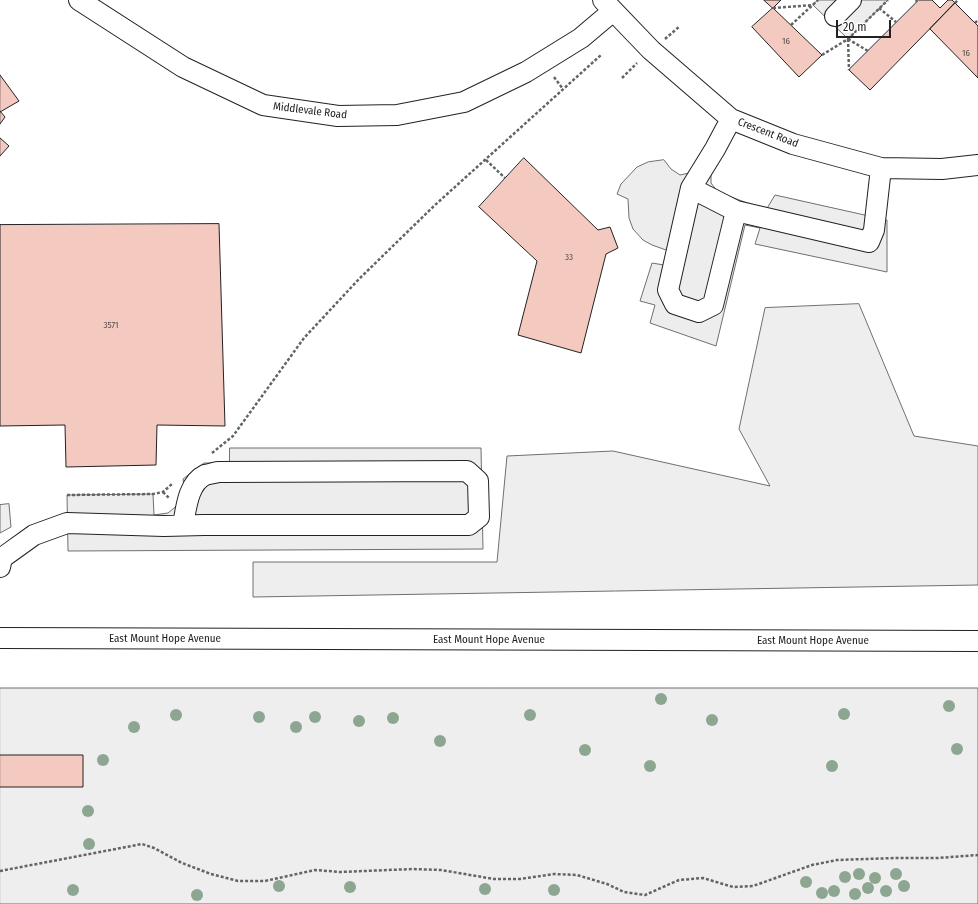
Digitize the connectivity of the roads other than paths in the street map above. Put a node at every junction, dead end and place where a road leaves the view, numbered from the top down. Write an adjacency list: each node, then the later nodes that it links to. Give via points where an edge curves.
1 (79, 0): 3 (street, Middlevale Road, via 184,67 263,105 338,116 397,115 464,102 526,72 581,38)
2 (852, 0): 4 (street)
3 (608, 5): 5 (street, Crescent Road, via 651,50)
4 (835, 16)
5 (731, 119): 7 (street, Crescent Road, via 793,144); 8 (street)
6 (978, 165): 7 (street, Crescent Road, via 942,169)
7 (881, 168): 9 (street, via 874,230 869,242)
8 (691, 188): 9 (street); 9 (street, via 668,290 675,304 700,312 713,305)
9 (736, 211)
10 (184, 525): 10 (street, via 187,504 194,486 204,476 218,472 467,471 478,481 479,517 469,525); 11 (street, via 67,523 34,535 2,558)
11 (0, 567)
12 (0, 638): 13 (street, East Mount Hope Avenue)
13 (978, 641)

